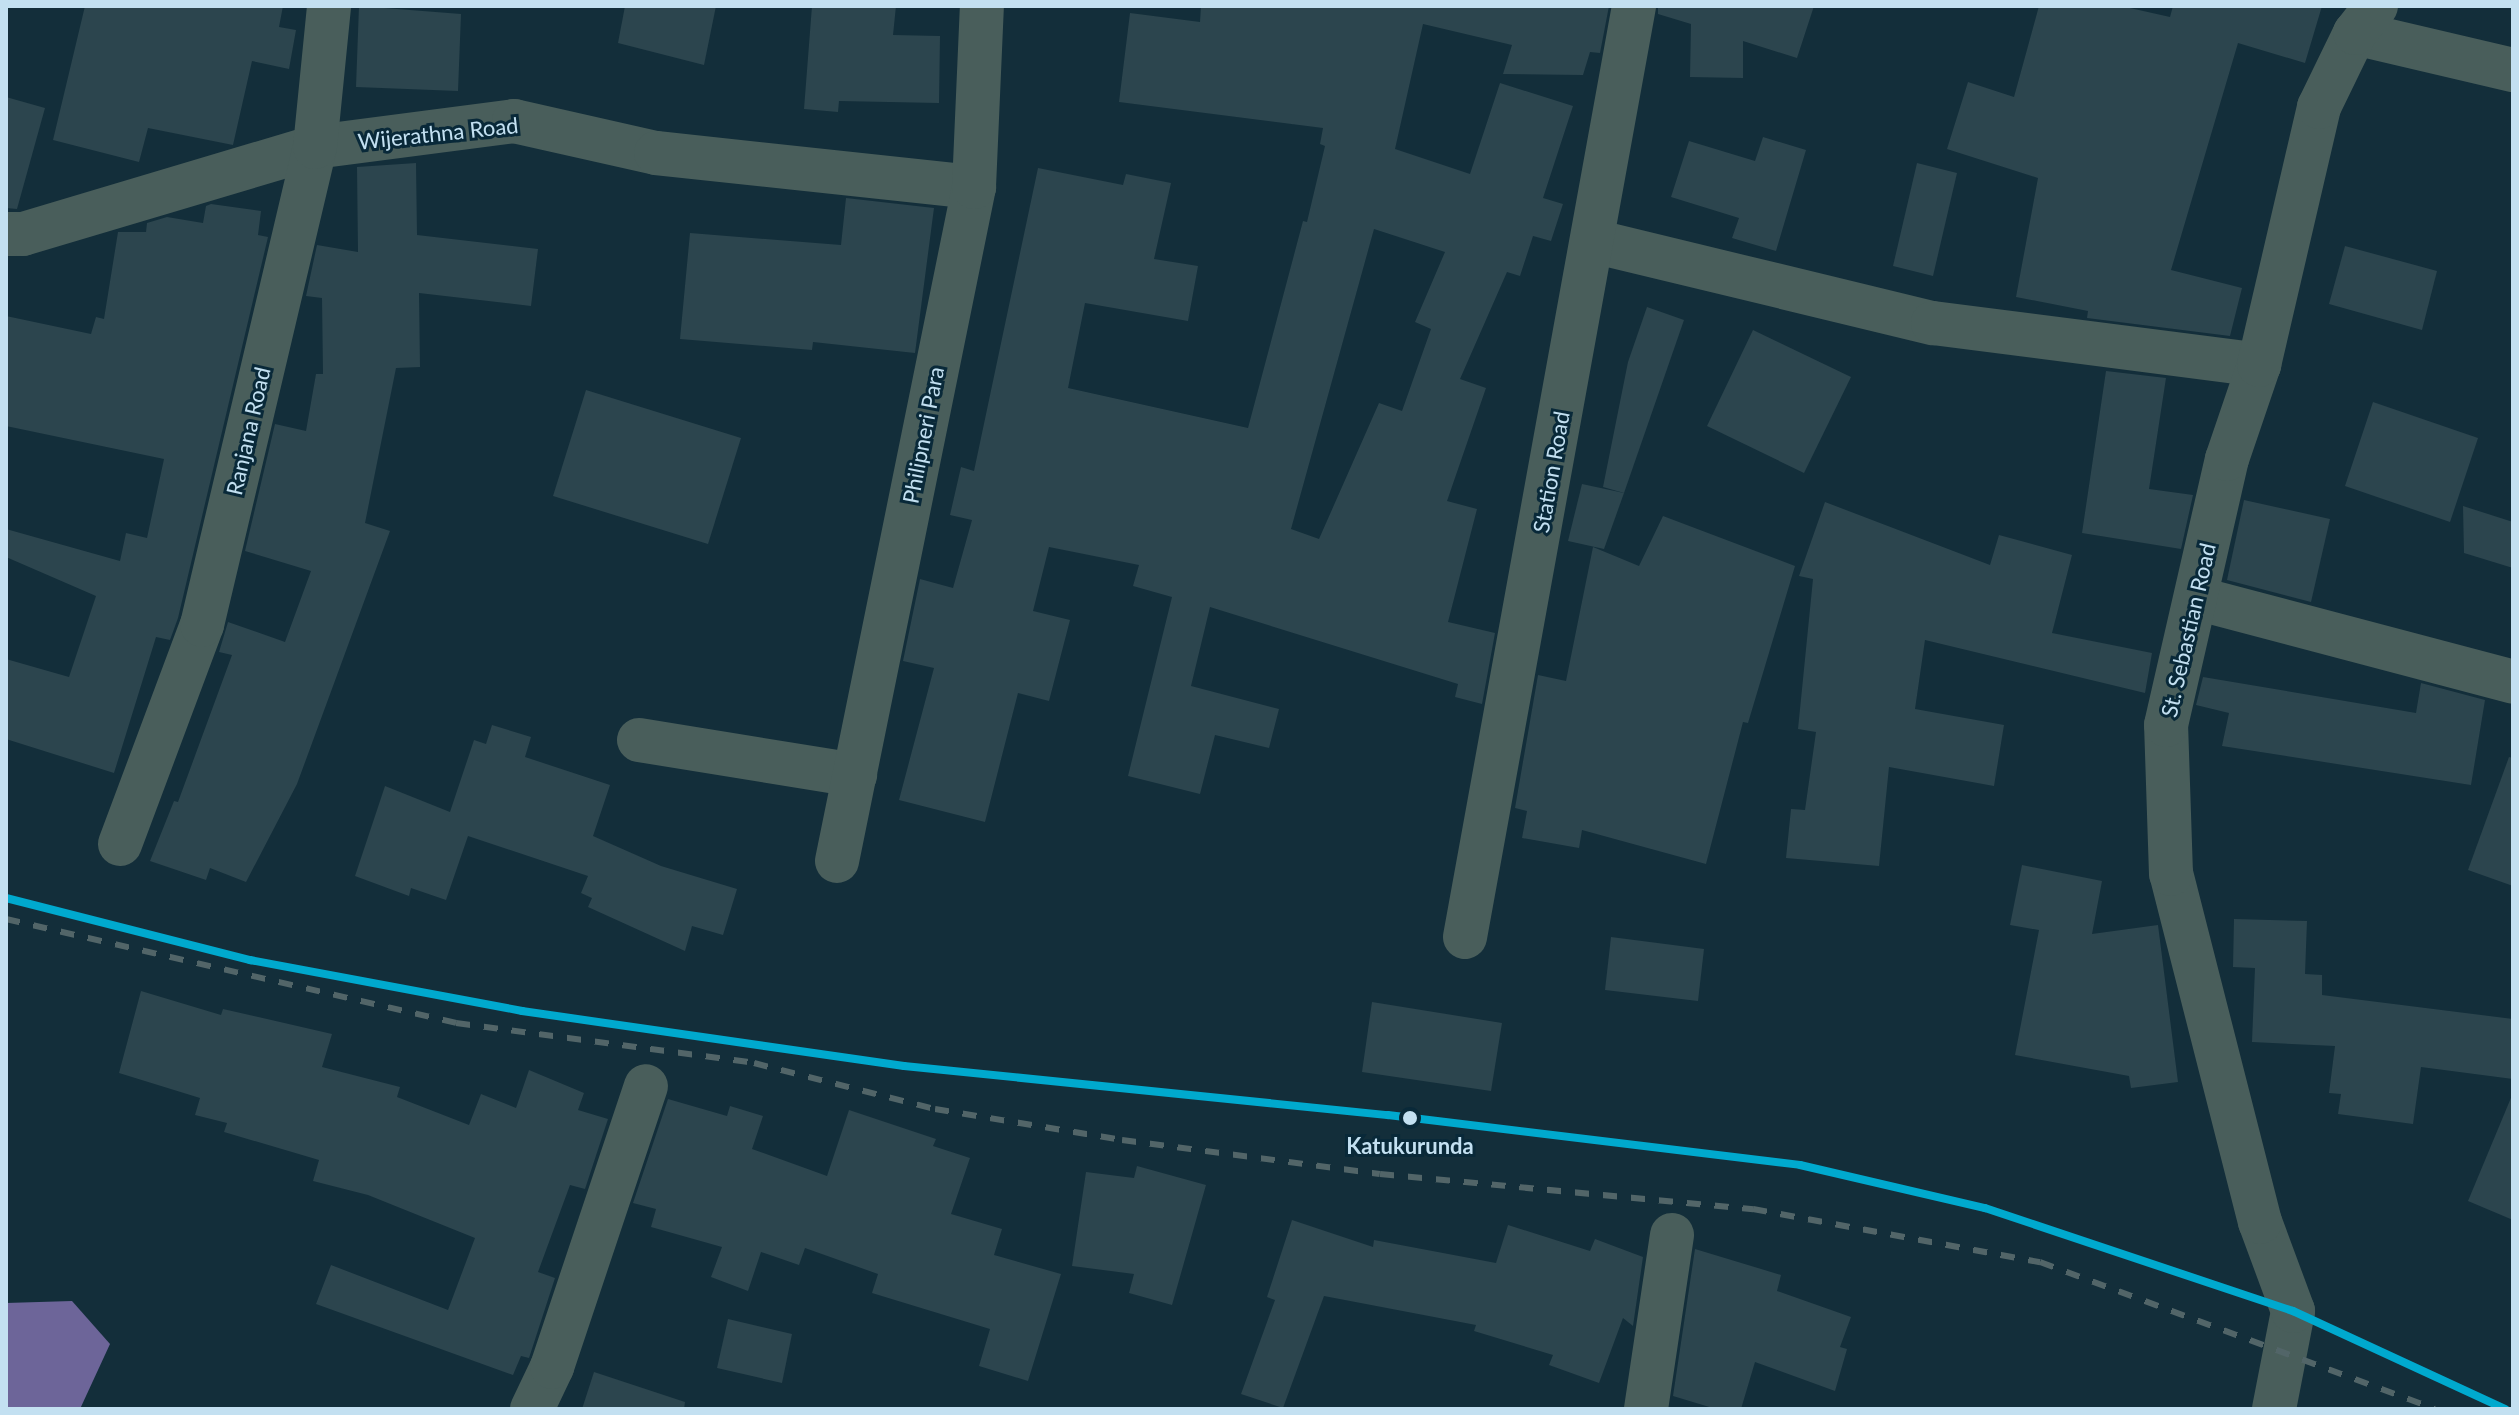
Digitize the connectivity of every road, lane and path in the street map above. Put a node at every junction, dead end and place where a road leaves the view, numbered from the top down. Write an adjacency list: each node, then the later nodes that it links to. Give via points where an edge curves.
1 (329, 6): 6 (street, Ranjana Road)
2 (982, 6): 7 (street, Philipneri Para)
3 (1634, 6): 9 (street, Station Road)
4 (2366, 20): 5 (street); 10 (street, St. Sebastian Road, via 2319,107)
5 (2513, 70)
6 (315, 147): 7 (street, Wijerathna Road, via 514,121 656,153); 8 (street, Wijerathna Road, via 23,234); 15 (street, Ranjana Road, via 202,625)
7 (974, 187): 14 (street, Philipneri Para)
8 (6, 234)
9 (1593, 241): 10 (street, via 1933,323); 17 (street, Station Road)
10 (2259, 365): 11 (street, St. Sebastian Road, via 2227,459)
11 (2196, 598): 12 (street); 22 (street, St. Sebastian Road, via 2166,725 2171,874 2260,1222 2293,1311)
12 (2513, 682)
13 (639, 740): 14 (street)
14 (855, 775): 16 (street, Philipneri Para)
15 (120, 844)
16 (837, 861)
17 (1465, 937)
18 (646, 1086): 20 (street, via 552,1367)
19 (1672, 1235): 21 (street)
20 (532, 1409)
21 (1646, 1409)
22 (2274, 1409)

